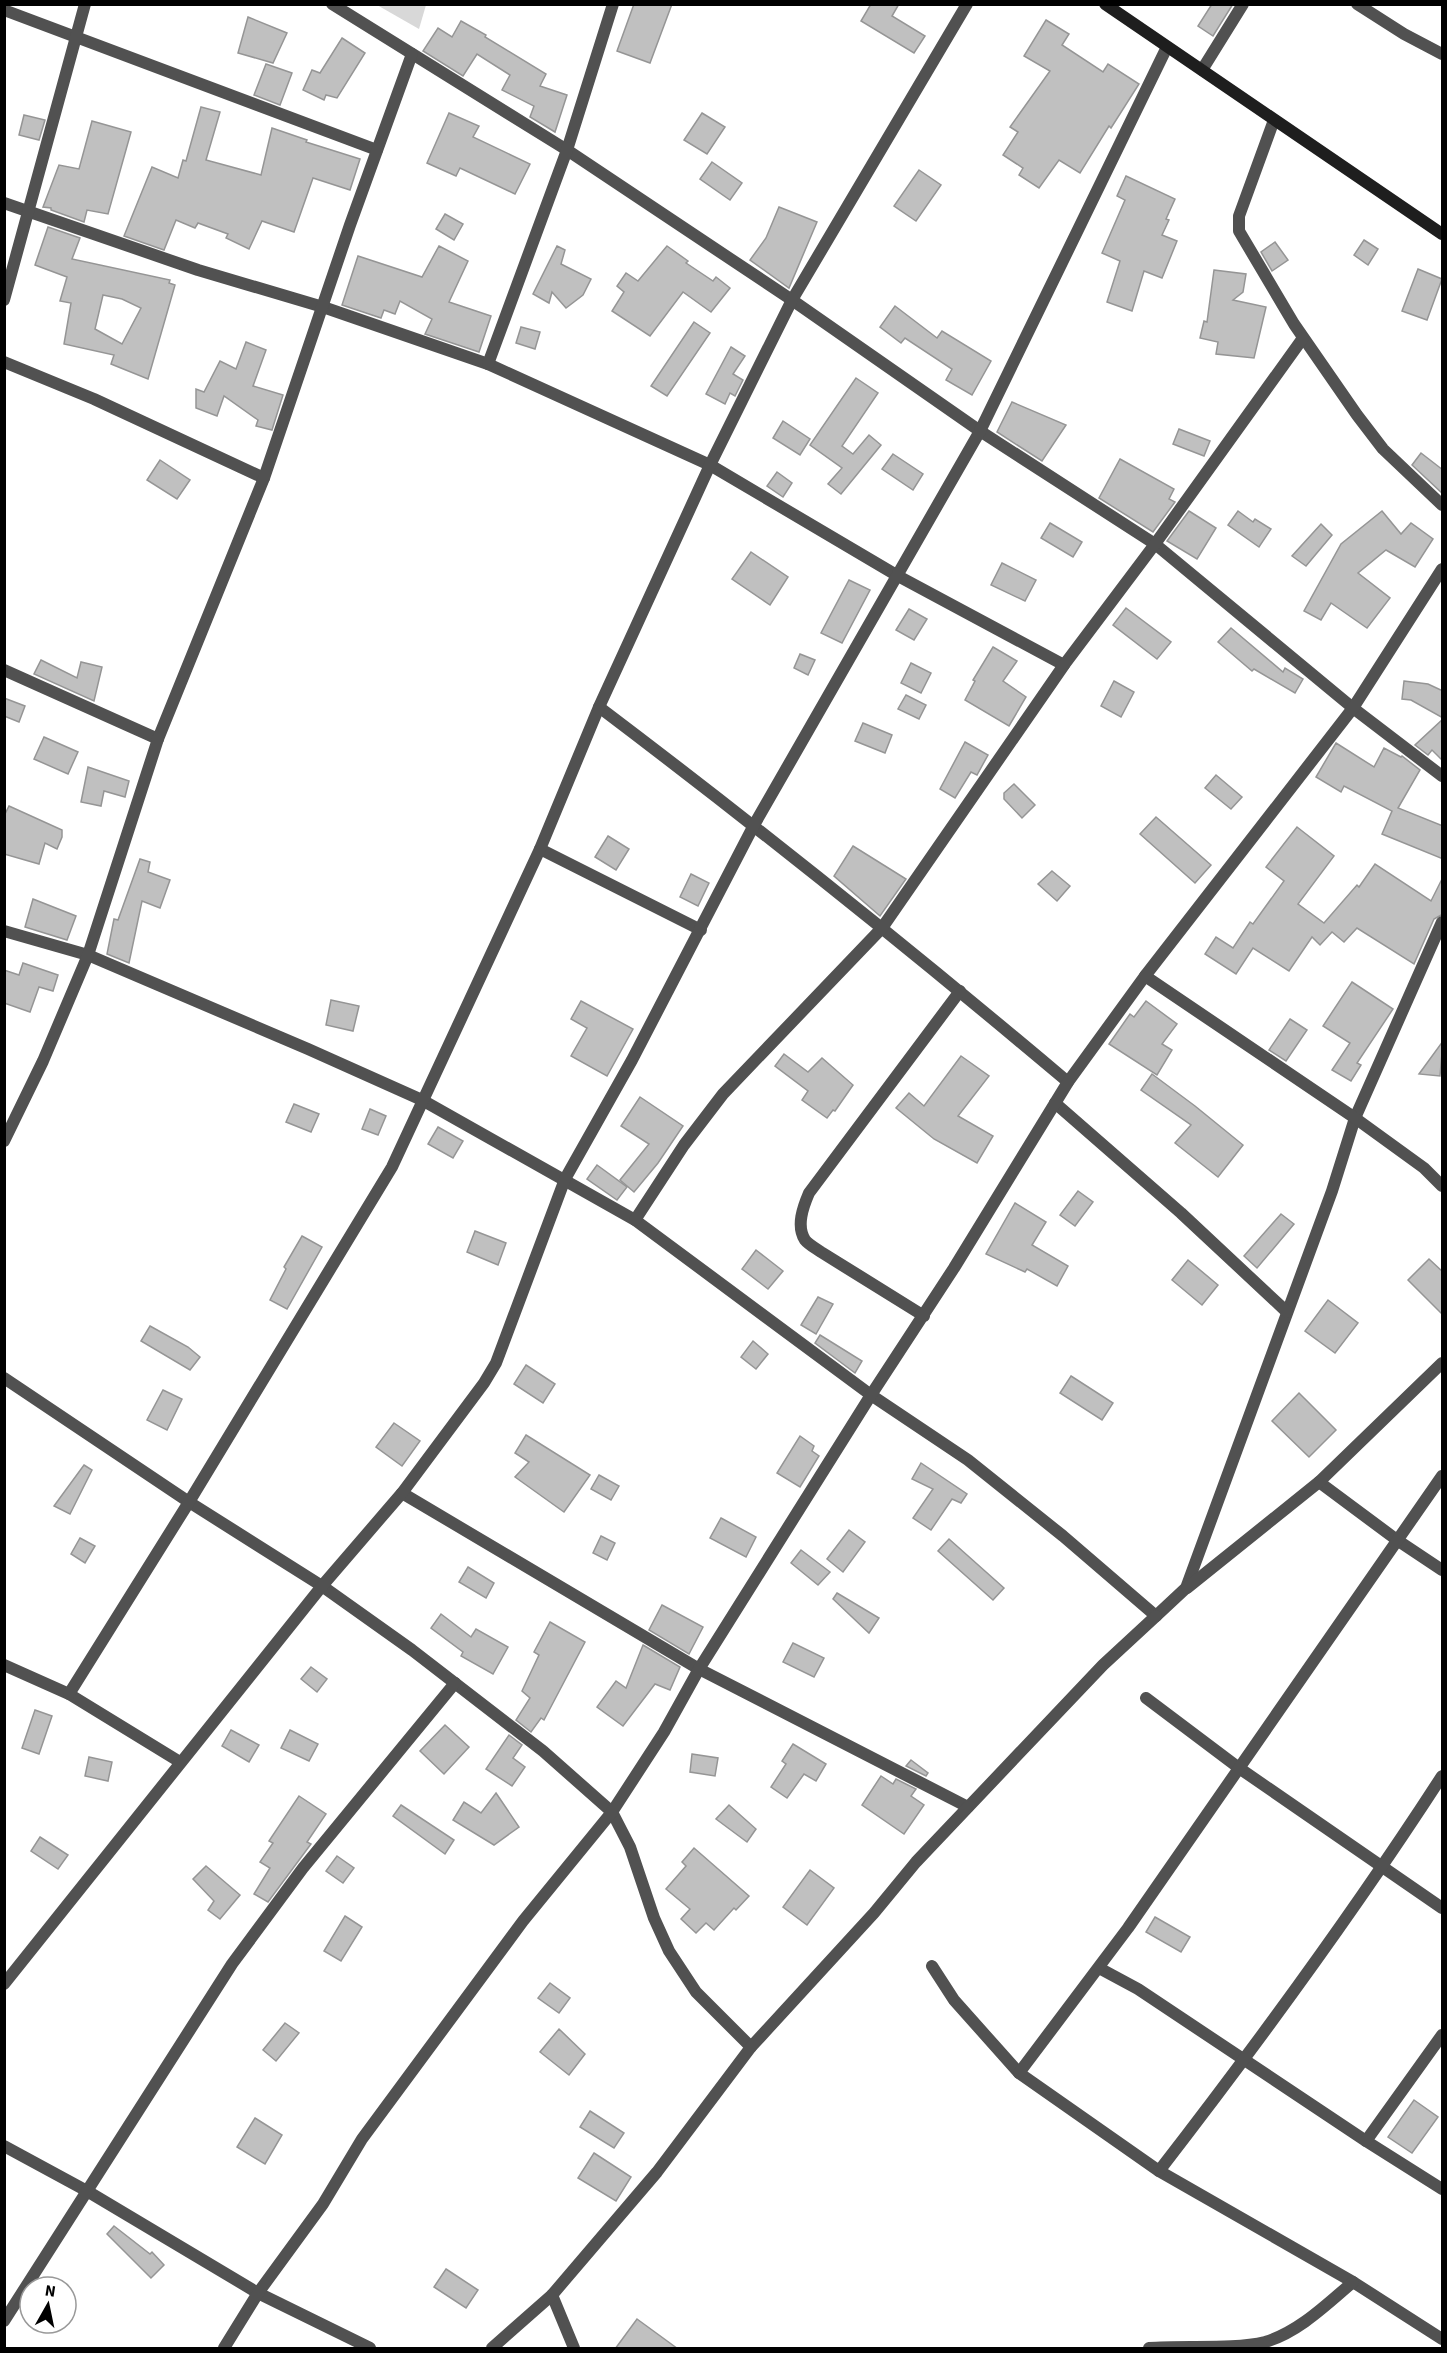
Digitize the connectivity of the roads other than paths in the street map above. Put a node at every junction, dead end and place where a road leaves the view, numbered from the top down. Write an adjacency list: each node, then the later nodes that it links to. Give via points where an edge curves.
1 (85, 4): 9 (street)
2 (332, 4): 11 (street)
3 (613, 4): 16 (street)
4 (967, 4): 21 (street)
5 (1105, 4): 10 (main road)
6 (1243, 4): 13 (street)
7 (1357, 4): 12 (street)
8 (4, 10): 9 (street)
9 (77, 39): 15 (street); 18 (street)
10 (1167, 47): 13 (main road); 26 (street)
11 (411, 54): 15 (street); 16 (street)
12 (1443, 54)
13 (1202, 70): 14 (main road)
14 (1274, 120): 19 (main road); 23 (street, via 1239,216 1239,231)
15 (377, 150): 22 (street)
16 (567, 150): 21 (street); 25 (street)
17 (4, 203): 18 (street)
18 (28, 211): 20 (street); 22 (street, via 198,270)
19 (1443, 234)
20 (4, 300)
21 (792, 300): 26 (street); 27 (street)
22 (323, 306): 25 (street); 28 (street)
23 (1303, 338): 29 (street, via 1383,449); 30 (street)
24 (4, 362): 28 (street)
25 (488, 364): 27 (street)
26 (980, 431): 30 (street); 32 (street)
27 (710, 465): 32 (street); 35 (street)
28 (264, 478): 37 (street)
29 (1443, 505)
30 (1155, 544): 33 (street); 36 (street)
31 (1443, 569): 36 (street)
32 (898, 576): 33 (street); 39 (street)
33 (1064, 664): 42 (street)
34 (4, 670): 37 (street)
35 (599, 707): 39 (street); 40 (street)
36 (1353, 708): 38 (street); 46 (street)
37 (158, 740): 45 (street)
38 (1443, 776)
39 (754, 825): 42 (street); 43 (street)
40 (540, 849): 43 (street); 49 (street)
41 (1443, 922): 51 (street)
42 (882, 928): 47 (street); 55 (street, via 723,1094)
43 (701, 930): 53 (street)
44 (4, 931): 45 (street)
45 (88, 955): 49 (street); 52 (street, via 43,1061)
46 (1145, 976): 48 (street); 51 (street)
47 (960, 991): 48 (street); 57 (street, via 809,1193 802,1210 806,1240)
48 (1068, 1082): 50 (street)
49 (422, 1100): 53 (street); 64 (street, via 374,1200)
50 (1055, 1103): 56 (street); 57 (street)
51 (1355, 1118): 54 (street); 56 (street)
52 (6, 1134)
53 (565, 1179): 55 (street); 63 (street, via 495,1363)
54 (1443, 1185)
55 (635, 1220): 60 (street)
56 (1287, 1312): 68 (street)
57 (924, 1316): 60 (street)
58 (1443, 1363): 62 (street)
59 (4, 1378): 64 (street)
60 (871, 1395): 69 (street, via 968,1460); 71 (street)
61 (1443, 1476): 65 (street)
62 (1319, 1482): 65 (street); 68 (street)
63 (402, 1493): 67 (street); 71 (street)
64 (189, 1502): 67 (street); 73 (street)
65 (1397, 1540): 66 (street); 76 (street)
66 (1443, 1570)
67 (322, 1586): 72 (street); 75 (street)
68 (1186, 1588): 69 (street)
69 (1155, 1616): 78 (street)
70 (4, 1665): 73 (street)
71 (699, 1669): 78 (street); 79 (street)
72 (455, 1683): 79 (street, via 543,1751); 94 (street, via 303,1868 232,1964)
73 (69, 1694): 75 (street)
74 (1146, 1698): 76 (street)
75 (180, 1762): 84 (street)
76 (1239, 1768): 80 (street); 83 (street)
77 (1443, 1776): 80 (street)
78 (968, 1807): 87 (street)
79 (612, 1812): 87 (street, via 630,1847 669,1951 696,1992); 96 (street, via 523,1921 362,2139 323,2204)
80 (1383, 1868): 81 (street); 88 (street)
81 (1443, 1908)
82 (932, 1966): 89 (street, via 954,2000)
83 (1099, 1968): 88 (street, via 1138,1989); 89 (street)
84 (8, 1969): 85 (street)
85 (4, 1984)
86 (1443, 2035): 90 (street)
87 (751, 2047): 97 (street, via 657,2172)
88 (1245, 2060): 90 (street); 92 (street)
89 (1019, 2073): 92 (street)
90 (1366, 2141): 93 (street)
91 (4, 2145): 94 (street)
92 (1159, 2171): 95 (street)
93 (1443, 2189)
94 (87, 2191): 96 (street); 98 (street)
95 (1353, 2282): 99 (street); 104 (street, via 1308,2321 1265,2342)
96 (258, 2293): 100 (street); 101 (street)
97 (552, 2295): 102 (street); 103 (street)
98 (4, 2321)
99 (1440, 2332)
100 (224, 2349)
101 (370, 2349)
102 (492, 2349)
103 (574, 2349)
104 (1149, 2349)

